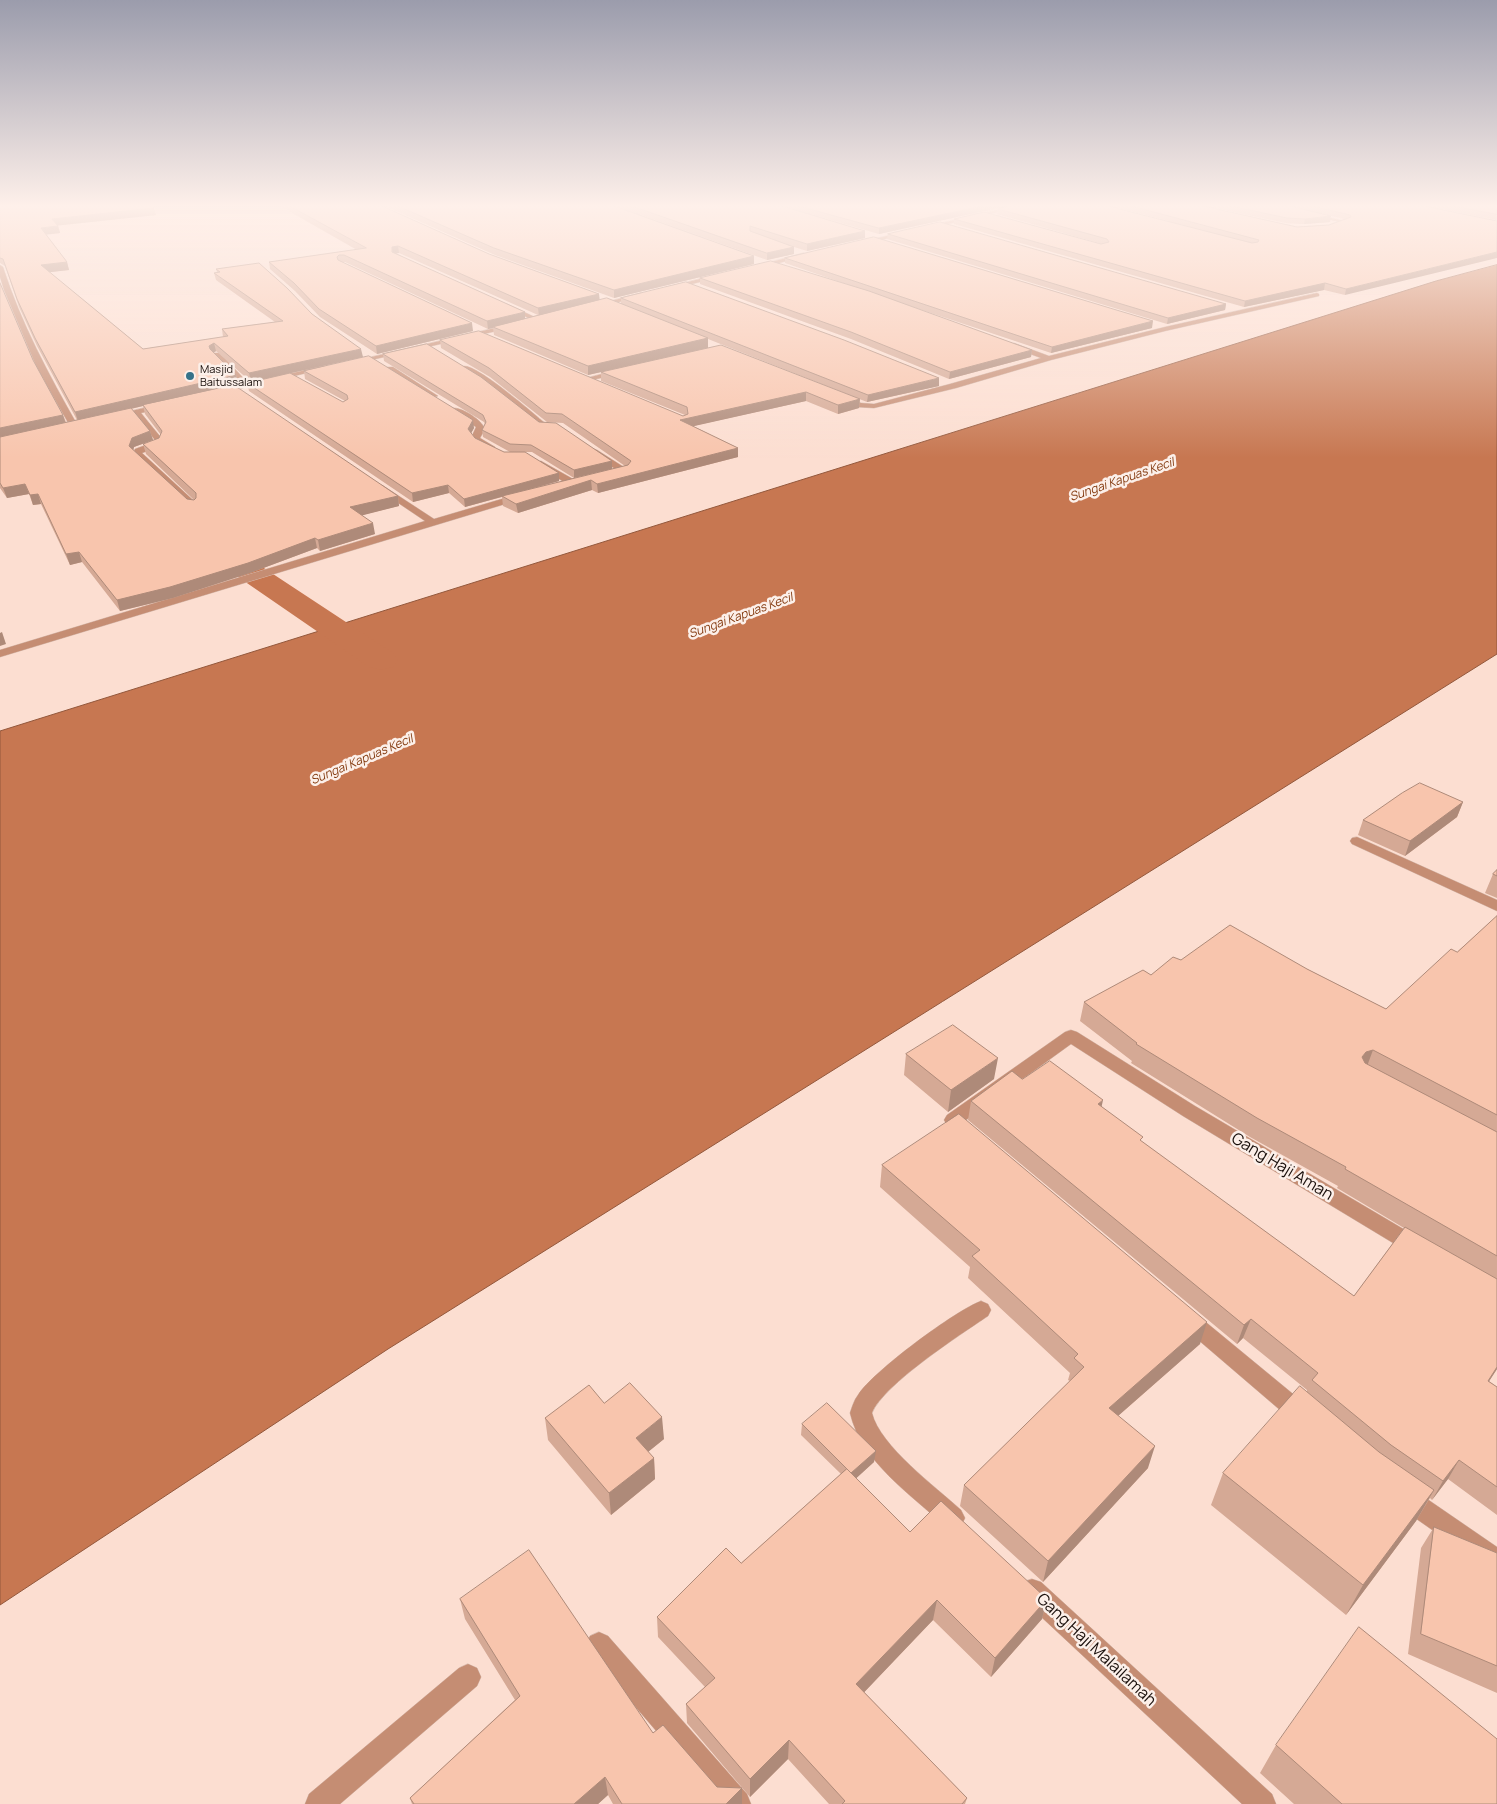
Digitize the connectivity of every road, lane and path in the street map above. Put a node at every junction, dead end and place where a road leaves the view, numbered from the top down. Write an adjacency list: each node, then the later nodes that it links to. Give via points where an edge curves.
1 (7, 290): 39 (street, via 41,368 77,426)
2 (646, 294): 4 (street)
3 (1317, 296): 9 (street)
4 (608, 301): 7 (street); 8 (street)
5 (502, 304): 11 (street)
6 (1225, 307): 9 (street)
7 (590, 308)
8 (625, 310)
9 (1244, 312): 13 (street)
10 (546, 318): 11 (street)
11 (537, 320): 14 (street)
12 (1147, 323): 13 (street)
13 (1165, 328): 21 (street)
14 (481, 332): 15 (street); 17 (street)
15 (494, 341)
16 (1003, 341): 21 (street)
17 (429, 346): 18 (street); 20 (street)
18 (437, 350)
19 (217, 355): 31 (street)
20 (371, 356): 22 (street); 34 (street)
21 (1048, 358): 29 (street)
22 (344, 364)
23 (461, 365): 40 (street, via 486,380 544,426 559,427)
24 (336, 366): 31 (street)
25 (634, 368): 27 (street)
26 (578, 375): 27 (street)
27 (587, 379): 30 (street)
28 (936, 379): 29 (street)
29 (953, 386): 33 (street, via 866,407)
30 (603, 387)
31 (245, 390): 32 (street, via 235,388)
32 (208, 395)
33 (834, 395)
34 (442, 401)
35 (172, 403): 37 (street)
36 (451, 407): 42 (street, via 480,426 476,440)
37 (135, 412): 38 (street); 48 (street, via 159,440 158,444 137,454)
38 (106, 419)
39 (65, 428)
40 (566, 432)
41 (587, 447): 44 (street, via 625,471)
42 (502, 454)
43 (536, 460): 46 (street)
44 (606, 475)
45 (375, 483): 49 (street)
46 (568, 483)
47 (532, 493): 49 (street)
48 (194, 506)
49 (433, 522): 50 (street)
50 (0, 654)
51 (1357, 841): 52 (street)
52 (1497, 906)
53 (975, 1138): 54 (street, Gang Haji Aman, via 953,1120 1070,1036 1189,1112)
54 (1428, 1254)
55 (1176, 1309): 57 (street)
56 (981, 1310): 59 (street, via 883,1382 861,1412 867,1430 882,1452)
57 (1319, 1430)
58 (1387, 1485): 60 (street)
59 (969, 1533)
60 (1497, 1561)
61 (1013, 1574): 66 (street, Gang Haji Malailamah)
62 (599, 1645): 65 (street)
63 (468, 1677): 64 (street)
64 (319, 1804)
65 (737, 1804)
66 (1262, 1804)

